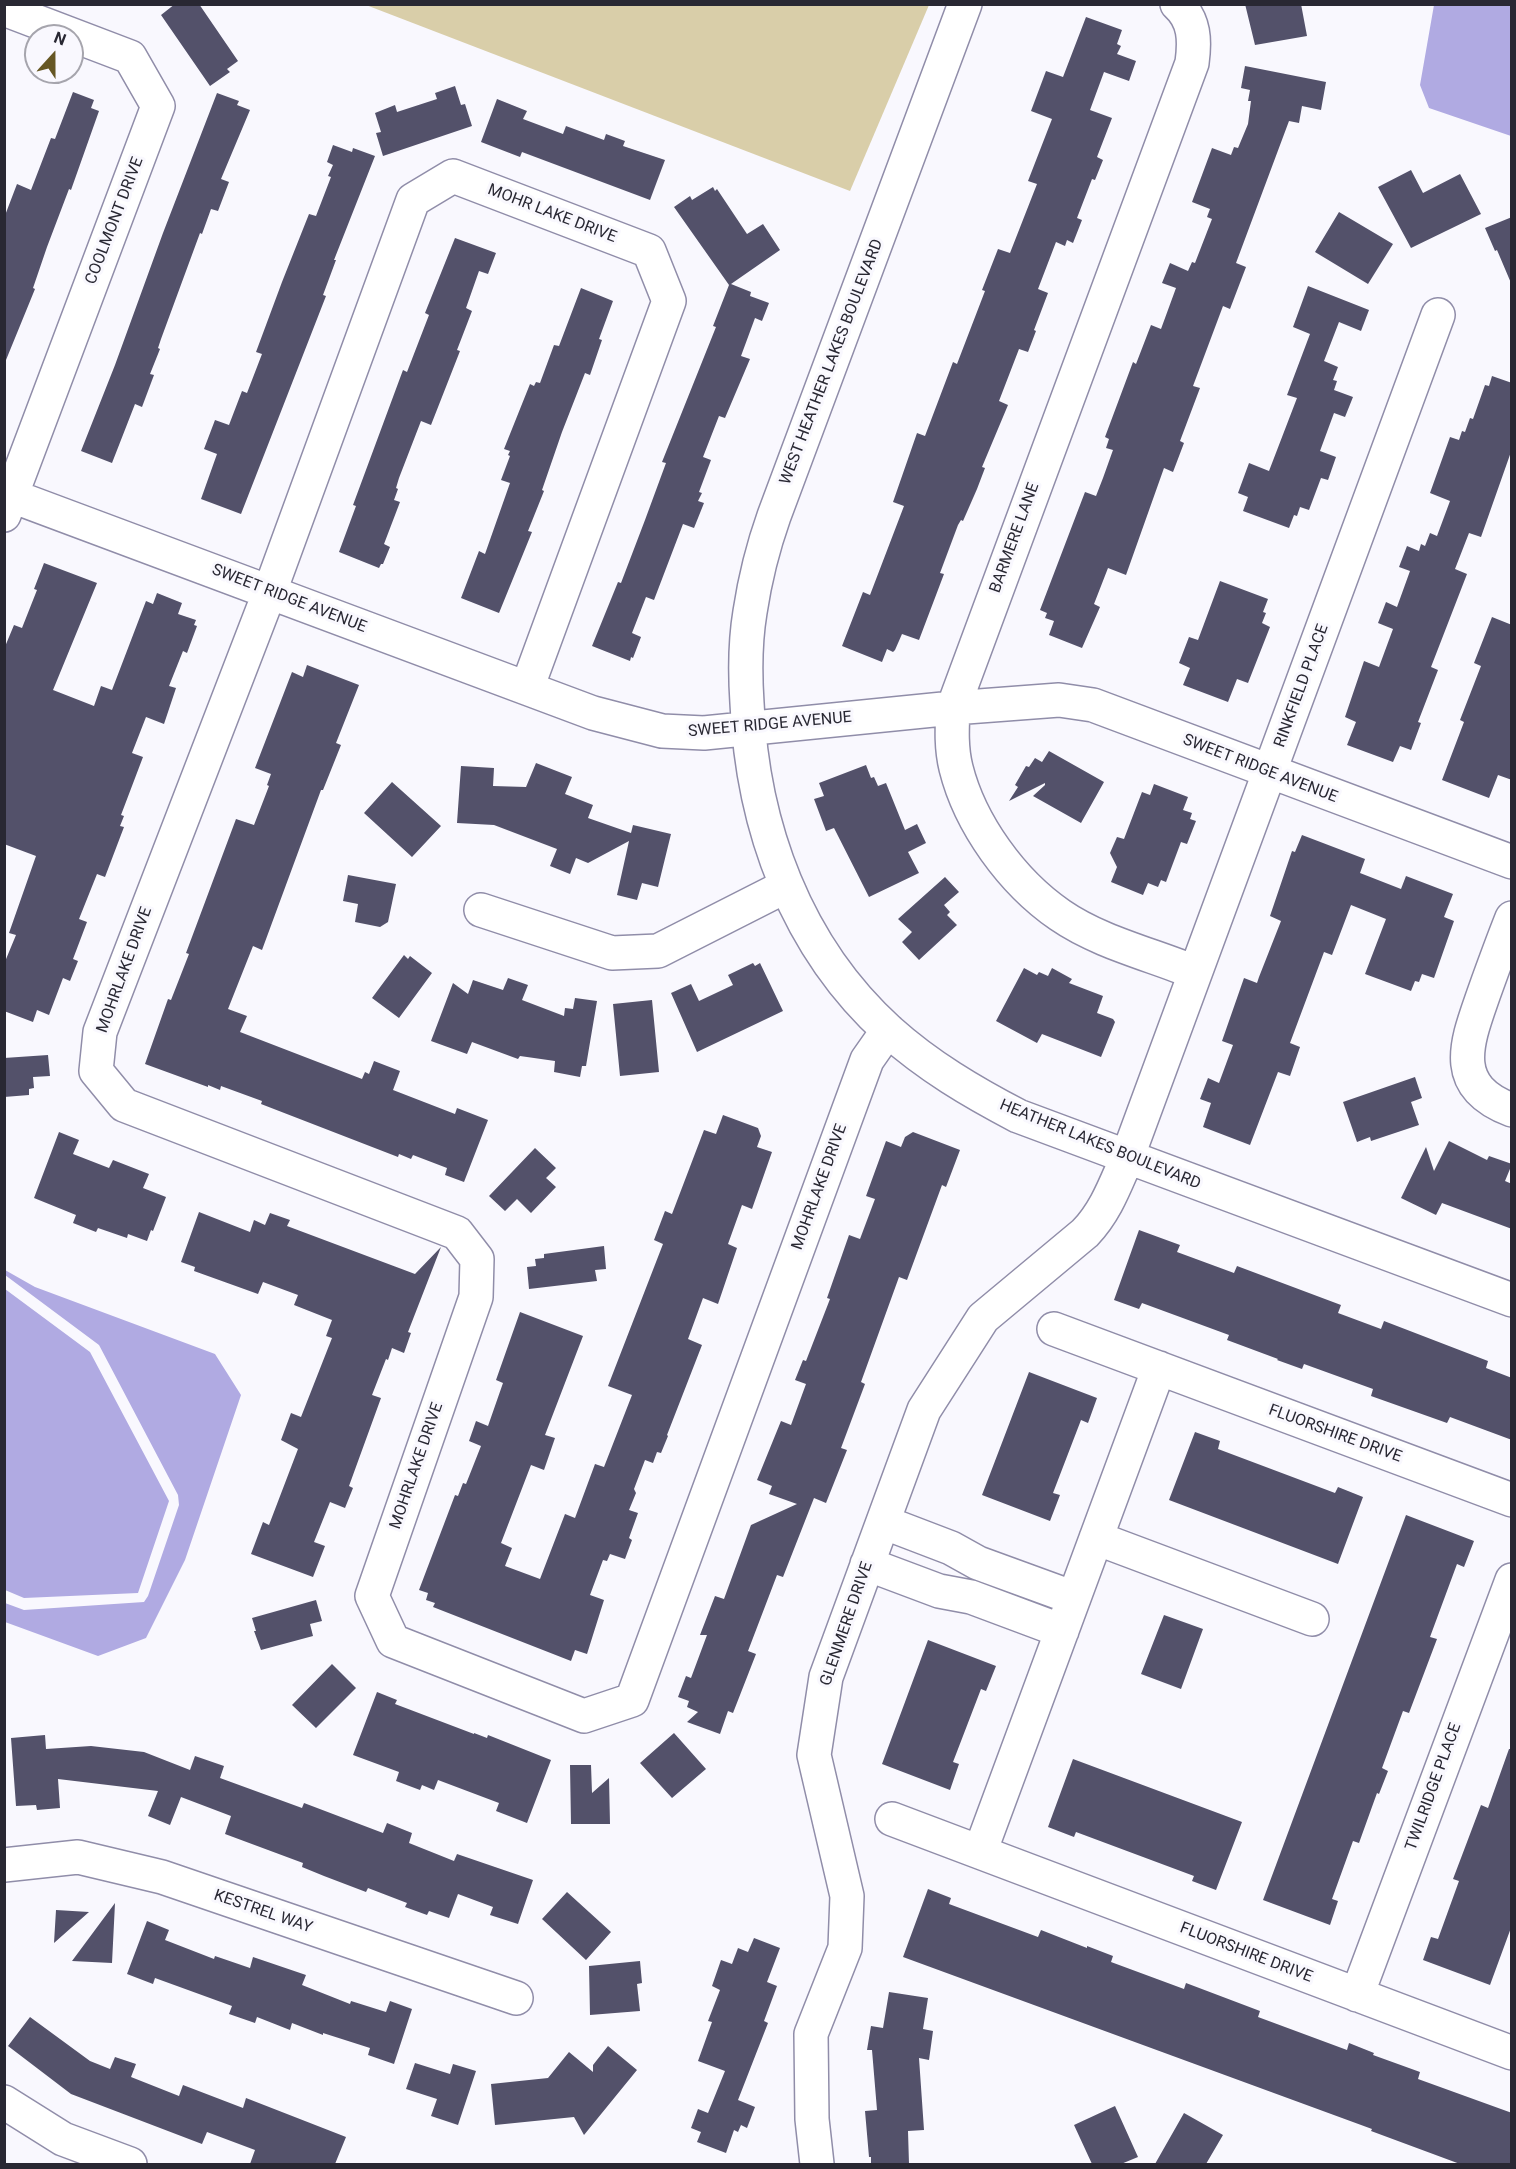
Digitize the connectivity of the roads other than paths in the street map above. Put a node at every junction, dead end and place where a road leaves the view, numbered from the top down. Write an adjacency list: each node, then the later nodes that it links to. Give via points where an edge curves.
1 (966, 4): 9 (street, WEST HEATHER LAKES BOULEVARD, via 762,552 746,645)
2 (1178, 4): 8 (street, BARMERE LANE, via 1194,34 1192,63)
3 (4, 9): 5 (street, COOLMONT DRIVE, via 130,57 158,106)
4 (1438, 315): 10 (street, RINKFIELD PLACE)
5 (7, 501): 6 (street, SWEET RIDGE AVENUE)
6 (270, 591): 7 (street, SWEET RIDGE AVENUE); 7 (street, MOHR LAKE DRIVE, via 413,200 453,176 649,251 669,301); 16 (street, MOHRLAKE DRIVE, via 100,1032 96,1071 124,1105 457,1233 477,1259 476,1297 372,1596 393,1641 584,1716 632,1700 867,1060)
7 (527, 688): 9 (street, SWEET RIDGE AVENUE, via 593,713 662,731)
8 (952, 708): 9 (street, SWEET RIDGE AVENUE); 10 (street, SWEET RIDGE AVENUE, via 1059,700 1093,705); 15 (street, BARMERE LANE, via 956,768 967,799 1005,863 1030,891 1060,915 1096,934)
9 (748, 729): 12 (street, HEATHER LAKES BOULEVARD, via 761,812)
10 (1270, 772): 11 (street, SWEET RIDGE AVENUE); 15 (street, RINKFIELD PLACE)
11 (1512, 862)
12 (786, 886): 13 (street, via 658,951 612,953); 16 (street, HEATHER LAKES BOULEVARD, via 803,923 827,960)
13 (481, 910)
14 (1512, 918): 17 (street, via 1466,1054 1469,1074 1480,1090 1496,1104)
15 (1194, 972): 18 (street, RINKFIELD PLACE)
16 (888, 1030): 18 (street, HEATHER LAKES BOULEVARD, via 939,1071 988,1101)
17 (1512, 1110)
18 (1127, 1158): 19 (street, HEATHER LAKES BOULEVARD); 23 (street, GLENMERE DRIVE, via 1096,1222 983,1318 924,1410)
19 (1512, 1300)
20 (1054, 1329): 21 (street, FLUORSHIRE DRIVE)
21 (1159, 1368): 22 (street, FLUORSHIRE DRIVE); 24 (street)
22 (1512, 1500)
23 (883, 1522): 25 (street); 26 (street, GLENMERE DRIVE)
24 (1096, 1538): 29 (street); 30 (street)
25 (967, 1557): 28 (street); 29 (street)
26 (867, 1564): 28 (street); 40 (street, GLENMERE DRIVE, via 826,1677 814,1755 847,1896 845,1948 811,2034)
27 (1512, 1580): 35 (street, TWILRIDGE PLACE)
28 (954, 1593): 31 (street)
29 (1074, 1598): 31 (street)
30 (1312, 1619)
31 (1062, 1631): 33 (street)
32 (892, 1819): 33 (street, FLUORSHIRE DRIVE)
33 (980, 1852): 35 (street, FLUORSHIRE DRIVE)
34 (4, 1865): 36 (street, KESTREL WAY, via 78,1857 162,1877)
35 (1357, 1995): 37 (street, FLUORSHIRE DRIVE)
36 (516, 1998)
37 (1512, 2053)
38 (4, 2102): 39 (street, via 63,2139)
39 (130, 2164)
40 (817, 2164)

